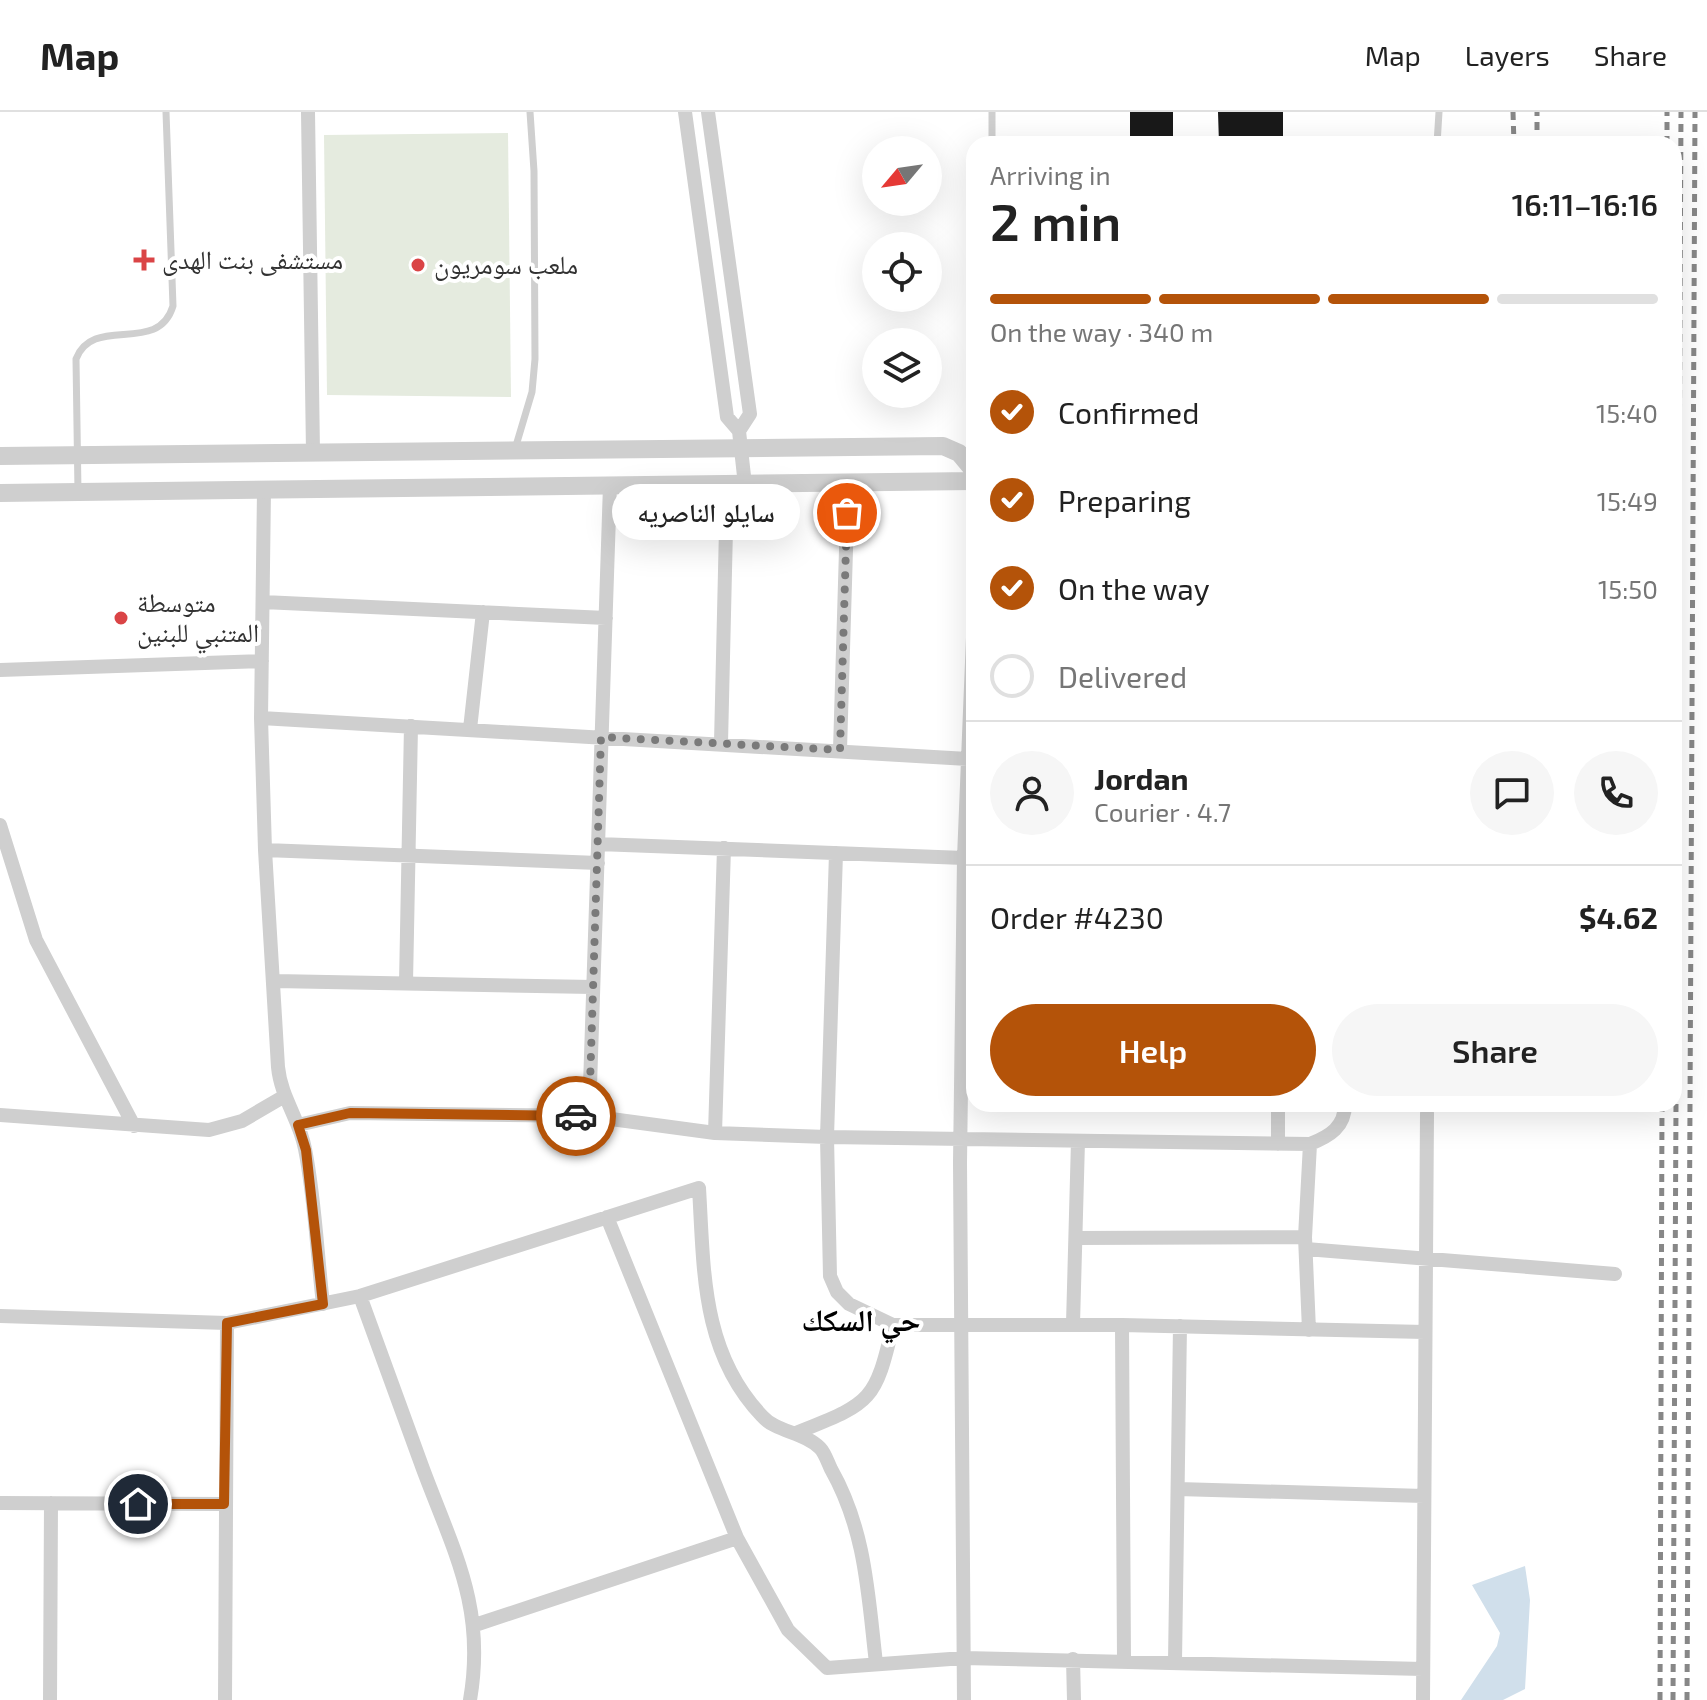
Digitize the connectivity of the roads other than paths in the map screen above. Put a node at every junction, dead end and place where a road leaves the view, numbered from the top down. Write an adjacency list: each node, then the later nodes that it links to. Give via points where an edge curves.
1 (166, 112): 13 (lane, via 173,306 157,330 96,337 80,349)
2 (308, 112): 12 (street)
3 (530, 112): 11 (lane, via 535,359 532,392)
4 (685, 112): 10 (street, via 727,417)
5 (708, 112): 10 (street, via 750,414)
6 (992, 112): 8 (lane)
7 (1439, 112): 9 (lane)
8 (992, 136)
9 (1438, 136)
10 (740, 438): 11 (street); 15 (street, via 943,446); 19 (street)
11 (515, 449): 12 (street)
12 (313, 452): 13 (street)
13 (78, 455): 14 (street); 21 (lane)
14 (0, 456)
15 (966, 461)
16 (966, 481): 17 (street)
17 (848, 483): 19 (street); 33 (street)
18 (610, 485): 19 (street); 20 (street); 25 (street)
19 (736, 485): 32 (street)
20 (264, 490): 21 (street); 23 (street)
21 (78, 492): 22 (street)
22 (0, 493)
23 (263, 602): 24 (street); 26 (street)
24 (483, 612): 25 (street); 30 (street)
25 (606, 618): 31 (street)
26 (262, 661): 27 (street); 28 (street)
27 (0, 670)
28 (261, 718): 29 (street); 39 (street)
29 (411, 726): 30 (street); 41 (street)
30 (470, 729): 31 (street)
31 (601, 737): 32 (street); 37 (street)
32 (721, 743): 33 (street)
33 (840, 750): 34 (street)
34 (966, 759)
35 (0, 825): 56 (street, via 36,940)
36 (966, 840): 42 (street)
37 (598, 844): 38 (street); 43 (street)
38 (724, 848): 40 (street); 57 (street)
39 (265, 850): 41 (street); 45 (street)
40 (836, 853): 42 (street); 58 (street)
41 (407, 855): 43 (street); 46 (street)
42 (964, 858): 44 (street)
43 (598, 863): 47 (street)
44 (966, 878)
45 (275, 981): 46 (street); 49 (street)
46 (406, 983): 47 (street)
47 (593, 987): 54 (street)
48 (966, 1060): 59 (street)
49 (283, 1097): 55 (street); 56 (street, via 227,1127)
50 (1278, 1112): 61 (street)
51 (1343, 1112): 62 (street, via 1341,1124)
52 (1427, 1113): 66 (street)
53 (0, 1115): 56 (street)
54 (589, 1116): 55 (street, via 350,1113); 57 (street)
55 (298, 1125): 69 (street, via 306,1150)
56 (134, 1126)
57 (715, 1133): 58 (street)
58 (827, 1137): 59 (street); 74 (street, via 830,1276 849,1304)
59 (960, 1139): 60 (street); 72 (street)
60 (1078, 1141): 61 (street); 64 (street)
61 (1278, 1144): 62 (street)
62 (1310, 1144): 65 (street)
63 (607, 1217): 68 (street); 79 (street, via 699,1188 707,1311 725,1362 765,1420); 85 (street)
64 (1076, 1238): 65 (street); 73 (street)
65 (1305, 1243): 66 (street); 77 (street)
66 (1426, 1260): 67 (street); 78 (street)
67 (1615, 1274)
68 (360, 1296): 69 (street); 86 (street, via 460,1559)
69 (323, 1304): 71 (street)
70 (0, 1316): 71 (street)
71 (227, 1323): 84 (street)
72 (961, 1323): 73 (street); 74 (street); 87 (street)
73 (1073, 1324): 75 (street)
74 (893, 1325): 79 (street, via 880,1379 861,1404)
75 (1122, 1325): 76 (street); 89 (street)
76 (1180, 1326): 77 (street); 80 (street)
77 (1309, 1330): 78 (street)
78 (1425, 1332): 81 (street)
79 (796, 1433): 91 (street, via 820,1448 861,1538)
80 (1178, 1489): 81 (street); 90 (street)
81 (1424, 1496): 92 (street)
82 (0, 1503): 83 (street)
83 (51, 1503): 84 (street); 93 (street)
84 (224, 1504): 94 (street)
85 (737, 1538): 86 (street); 91 (street, via 788,1630 827,1668)
86 (475, 1625): 95 (street)
87 (964, 1658): 88 (street); 91 (street); 96 (street)
88 (1073, 1659): 89 (street); 97 (street)
89 (1124, 1660): 90 (street)
90 (1175, 1662): 92 (street)
91 (876, 1663)
92 (1423, 1669): 98 (street)
93 (50, 1700)
94 (225, 1700)
95 (470, 1700)
96 (964, 1700)
97 (1074, 1700)
98 (1423, 1700)

